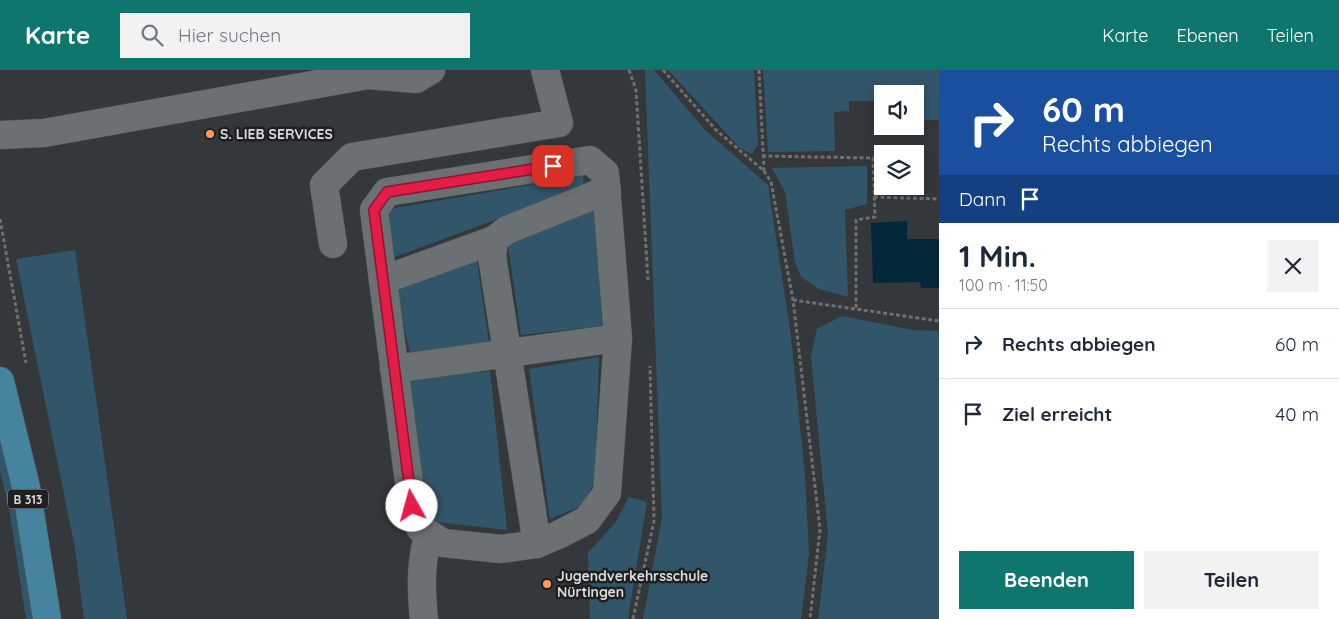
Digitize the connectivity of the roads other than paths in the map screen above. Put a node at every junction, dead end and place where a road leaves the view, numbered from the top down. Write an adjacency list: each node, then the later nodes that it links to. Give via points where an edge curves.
1 (431, 70): 3 (street, via 416,78)
2 (545, 70): 7 (street, via 559,123 352,158 324,185)
3 (358, 73): 4 (street, via 44,133)
4 (0, 135)
5 (607, 190): 6 (street, via 507,230); 8 (street, via 605,173 590,160 387,192 374,210); 9 (street)
6 (494, 240): 8 (street); 10 (street, via 492,256)
7 (333, 244)
8 (383, 280): 11 (street)
9 (618, 338): 10 (street); 14 (street, via 607,493 587,520)
10 (506, 354): 11 (street); 14 (street)
11 (394, 370): 13 (street, via 412,506)
12 (0, 381): 15 (main road, B 313, via 26,487)
13 (427, 542): 14 (street, via 501,549); 16 (street, via 422,593)
14 (537, 544)
15 (47, 619)
16 (424, 619)

